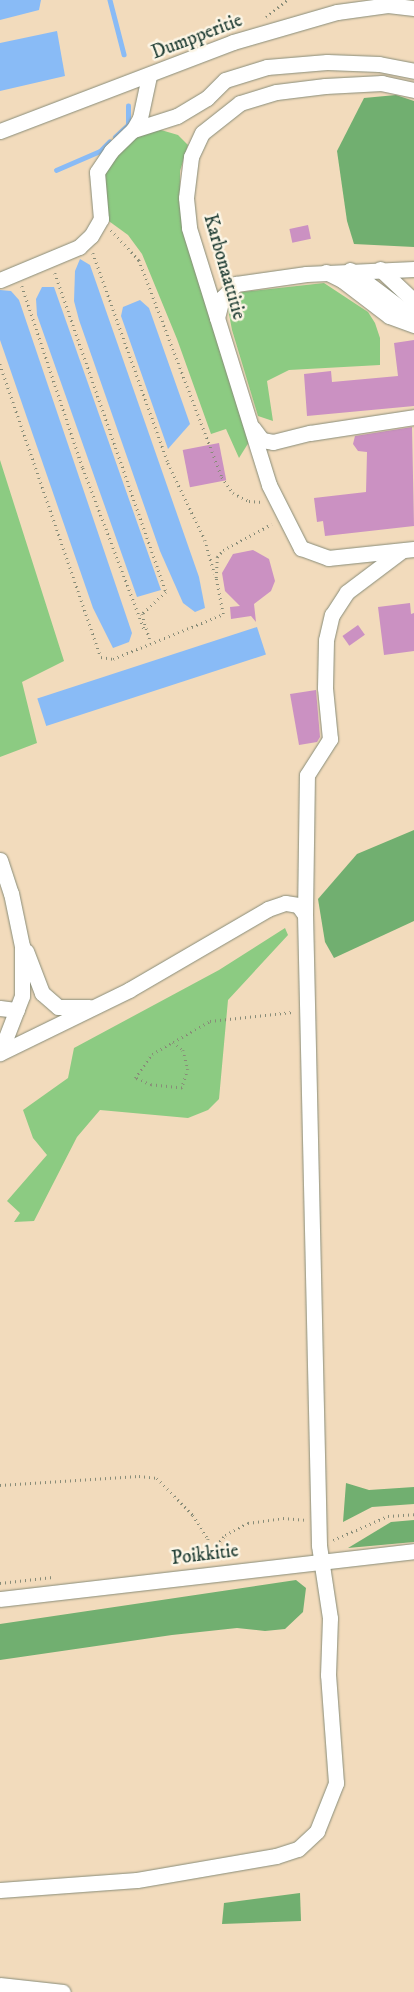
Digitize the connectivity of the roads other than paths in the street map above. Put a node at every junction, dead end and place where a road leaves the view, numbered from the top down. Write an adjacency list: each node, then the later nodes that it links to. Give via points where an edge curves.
1 (414, 8): 3 (street, Dumpperitie, via 388,5 337,12 233,42)
2 (414, 71): 5 (street, via 379,64 327,62 266,68 225,80 207,98 177,116)
3 (149, 76): 5 (street, via 140,118); 6 (street, Dumpperitie)
4 (414, 90): 13 (street, Karbonaattitie, via 382,83 276,92 240,103 202,132 191,157 186,198 189,228)
5 (133, 130): 11 (street, via 111,151 98,172 99,222 88,239 79,247)
6 (0, 131)
7 (380, 269): 8 (street); 9 (street); 12 (street)
8 (414, 269)
9 (350, 270): 10 (street); 14 (street)
10 (325, 272): 13 (street, via 236,284 222,298); 15 (street, via 342,280 389,316)
11 (0, 280)
12 (414, 301)
13 (217, 318): 17 (street, Karbonaattitie)
14 (414, 318)
15 (414, 325)
16 (414, 417): 17 (street, via 310,432 273,442 262,440)
17 (250, 425): 18 (street, Karbonaattitie, via 269,485 301,548 328,558)
18 (409, 550): 20 (street, via 374,569 347,592 332,614 326,640 325,688 330,739 307,775)
19 (0, 860): 21 (street)
20 (305, 915): 22 (street, via 298,905 285,904 268,909); 27 (street)
21 (18, 926): 22 (street, via 42,993 58,1007 78,1009); 24 (street, via 22,976)
22 (98, 1005): 25 (street)
23 (0, 1008): 24 (street)
24 (17, 1010): 25 (street)
25 (0, 1053)
26 (414, 1551): 27 (street, Poikkitie)
27 (320, 1562): 28 (street, Poikkitie, via 212,1567); 29 (street, via 330,1618 328,1675 336,1783 318,1831 298,1849 276,1856 137,1880)
28 (0, 1599)
29 (0, 1890)
30 (0, 1985): 31 (street)
31 (63, 1992)

